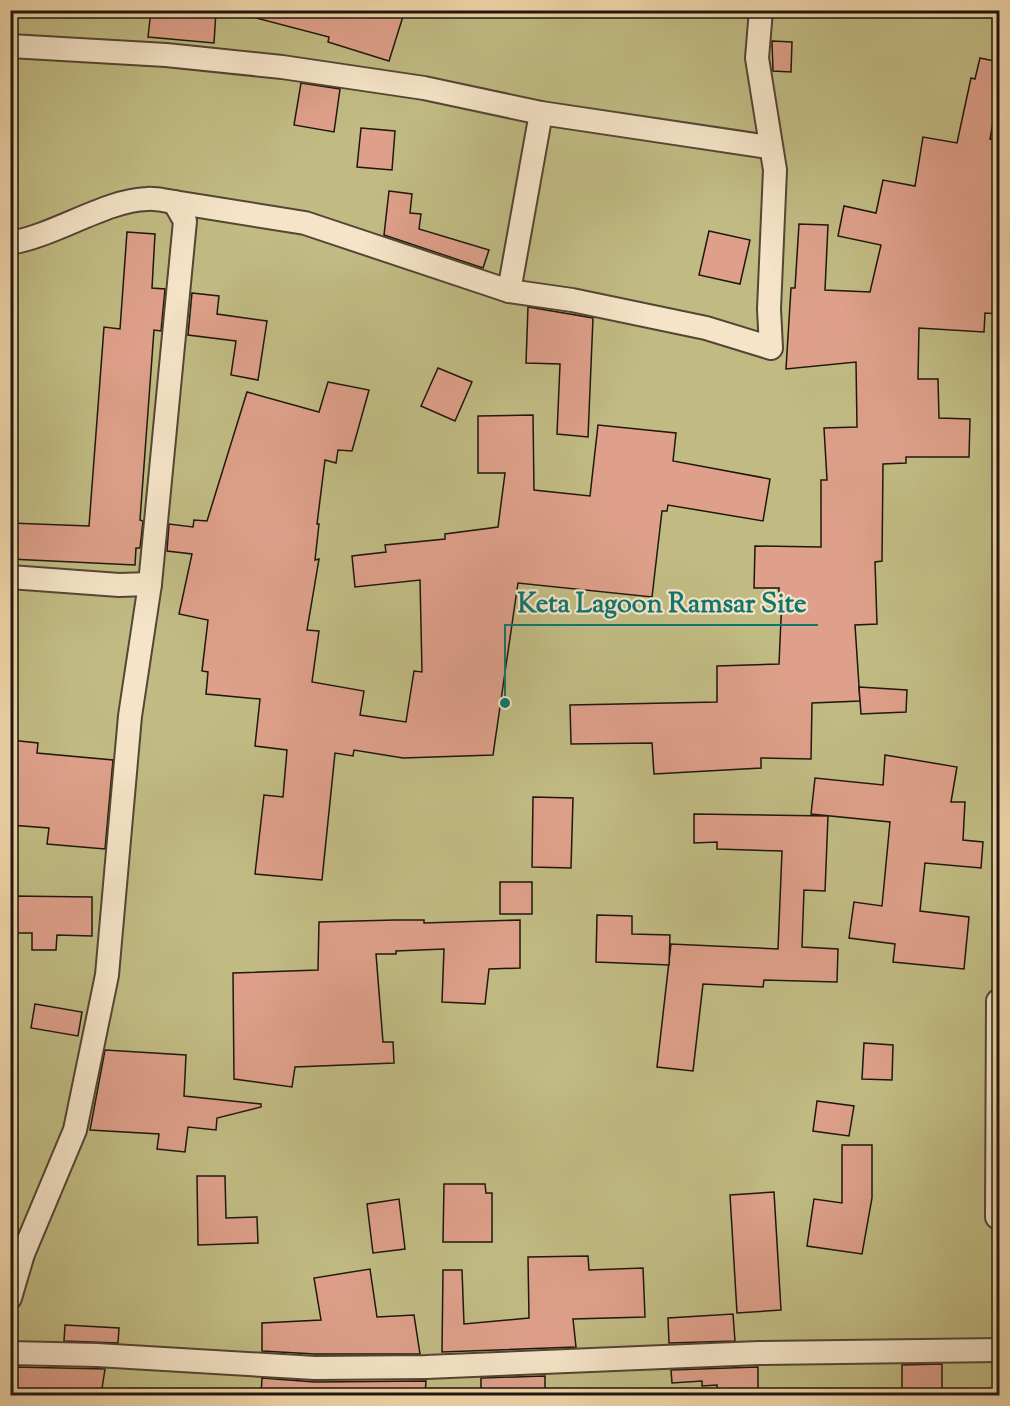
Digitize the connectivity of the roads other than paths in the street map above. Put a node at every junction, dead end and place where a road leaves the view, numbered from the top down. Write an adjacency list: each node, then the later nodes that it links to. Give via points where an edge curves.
1 (761, 10): 4 (street, via 757,58)
2 (10, 46): 3 (street, via 166,55 282,67 424,88)
3 (541, 113): 4 (street); 7 (street)
4 (770, 147): 7 (street, via 775,170 771,348 706,328)
5 (174, 202): 6 (street, via 146,199 125,204 30,240); 7 (street, via 305,223); 9 (street, via 185,221)
6 (10, 243)
7 (509, 291)
8 (10, 577): 9 (street)
9 (150, 584): 12 (street, via 130,716 107,975 75,1130 23,1254)
10 (998, 1001): 11 (street)
11 (999, 1217)
12 (10, 1298)
13 (999, 1350): 14 (street, via 759,1353 315,1368)
14 (10, 1353)

